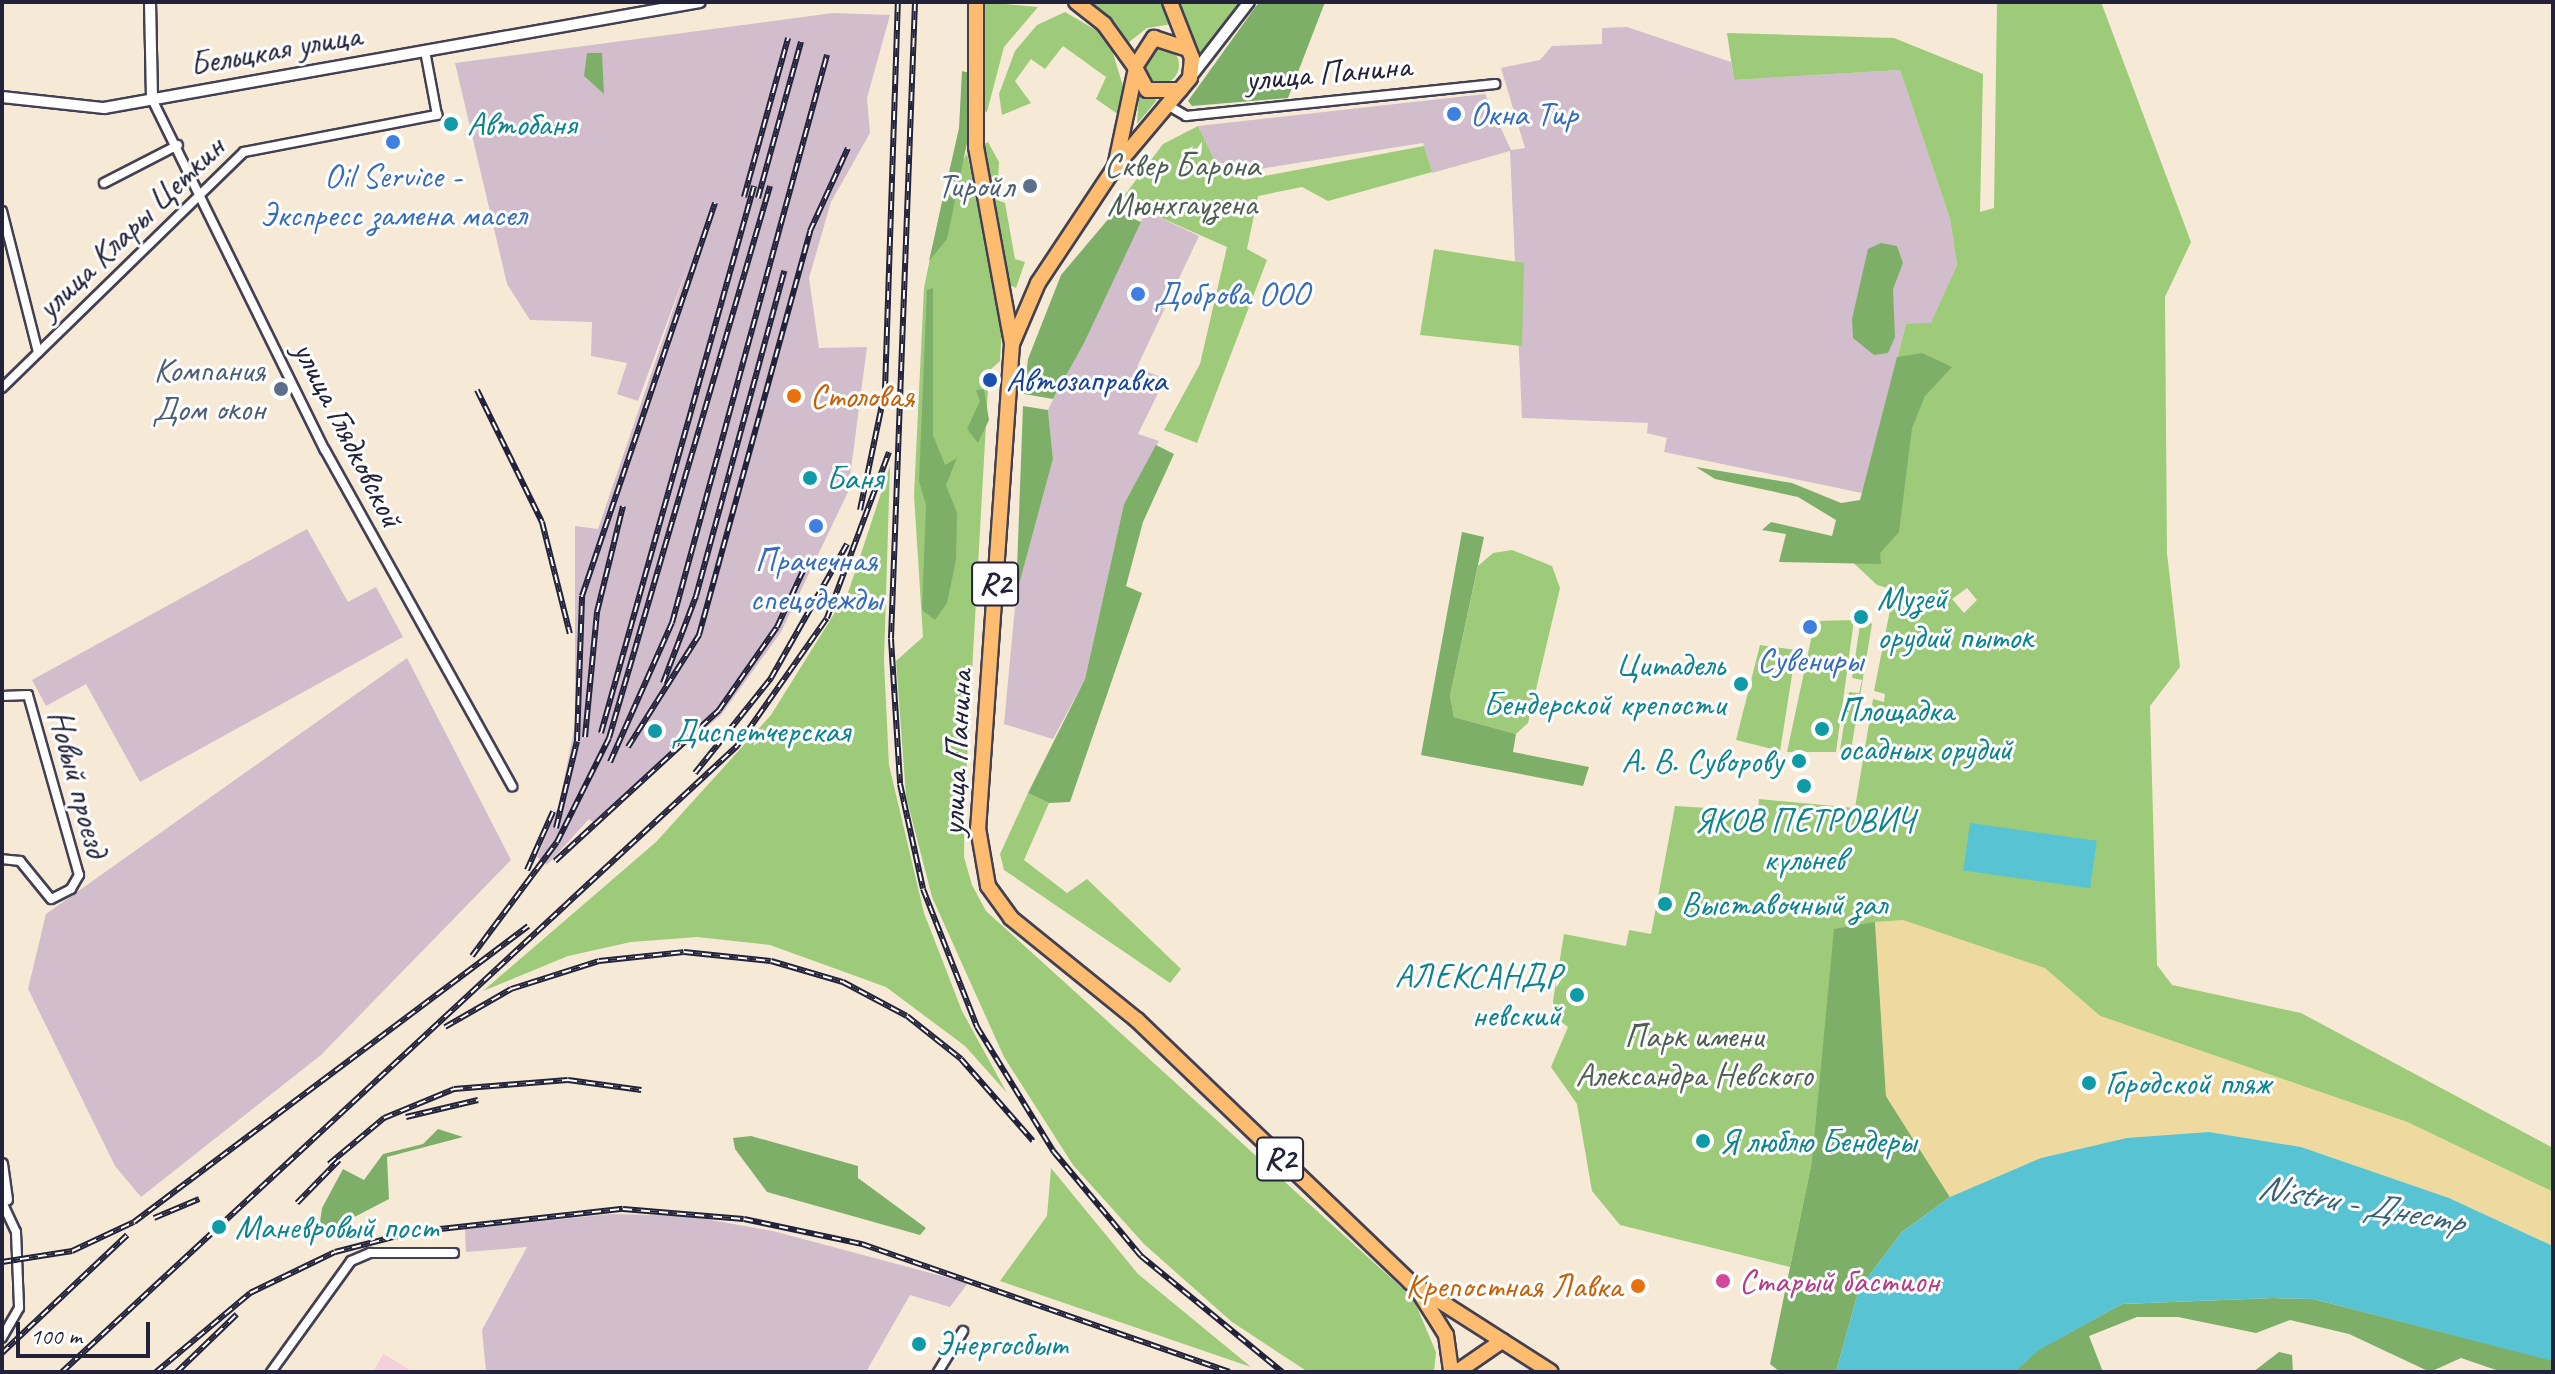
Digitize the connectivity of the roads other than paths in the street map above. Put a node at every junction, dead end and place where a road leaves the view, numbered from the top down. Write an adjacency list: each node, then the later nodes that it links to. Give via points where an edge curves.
1 (150, 2): 13 (street)
2 (700, 2): 8 (street, Бельцкая улица)
3 (976, 2): 20 (main road, via 976,147)
4 (1076, 2): 9 (main road, via 1104,24)
5 (1170, 2): 7 (main road)
6 (1249, 2): 10 (street)
7 (1187, 49): 9 (main road, via 1154,38); 10 (main road)
8 (425, 51): 13 (street, Бельцкая улица); 18 (street, улица Клары Цеткин, via 437,115 265,142)
9 (1135, 70): 10 (main road, via 1156,94); 16 (main road, R2)
10 (1188, 82): 14 (main road, R2)
11 (1495, 84): 14 (street, улица Панина, via 1186,116)
12 (2, 97): 13 (street, Бельцкая улица, via 104,108)
13 (152, 99): 15 (street, улица Глядковской)
14 (1169, 106): 16 (main road, R2)
15 (178, 145): 17 (street); 18 (street, улица Глядковской)
16 (1115, 167): 20 (main road, улица Панина / R2, via 1038,283)
17 (104, 183)
18 (202, 190): 21 (street, улица Клары Цеткин); 24 (street, улица Глядковской, via 325,450)
19 (2, 211): 21 (street)
20 (1012, 344): 29 (main road, улица Панина / R2, via 978,828 988,886 1011,918 1137,1020)
21 (38, 352): 22 (street, улица Клары Цеткин)
22 (2, 388)
23 (2, 696): 25 (street, Новый проезд, via 28,695 78,866 71,889 51,899 20,861)
24 (512, 786)
25 (2, 859)
26 (2, 1164): 27 (street)
27 (4, 1201): 31 (street, via 16,1232 19,1308)
28 (454, 1253): 33 (street, via 370,1253 351,1261)
29 (1410, 1282): 32 (main road, R2); 35 (main road, R2, via 1446,1335)
30 (963, 1331): 34 (street)
31 (2, 1337)
32 (1502, 1341): 36 (main road); 37 (main road, R2)
33 (271, 1372)
34 (938, 1372)
35 (1451, 1372)
36 (1457, 1372)
37 (1551, 1372)

